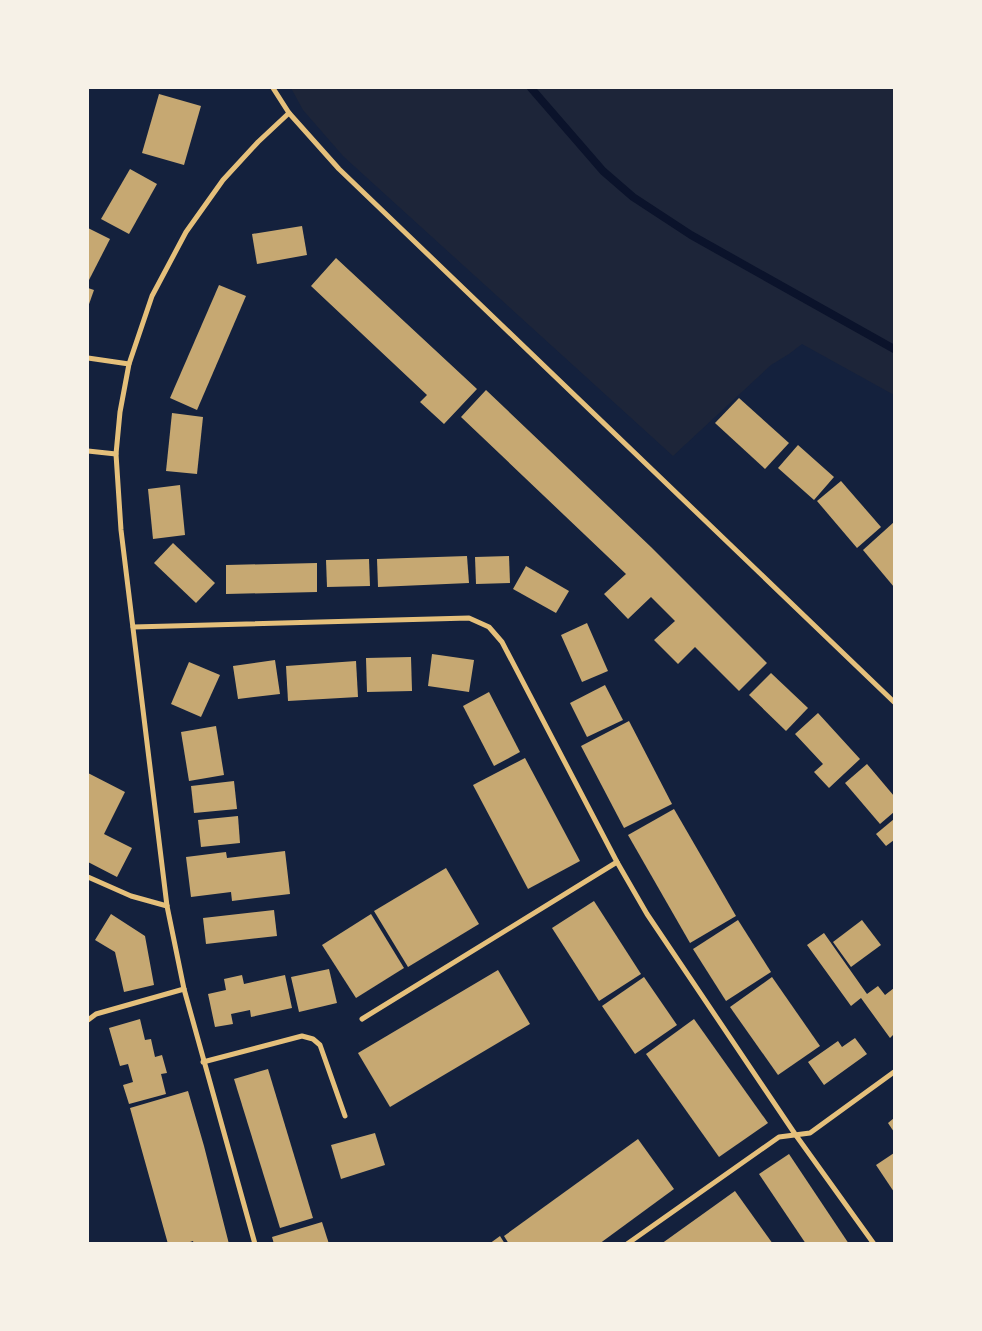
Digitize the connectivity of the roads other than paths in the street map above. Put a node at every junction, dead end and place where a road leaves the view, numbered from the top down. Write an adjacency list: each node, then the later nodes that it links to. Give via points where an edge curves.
1 (273, 88): 2 (street)
2 (289, 113): 4 (street, via 223,180 186,232 152,296); 8 (street, via 339,169)
3 (88, 358): 4 (street)
4 (129, 364): 6 (street)
5 (88, 451): 6 (street)
6 (116, 454): 7 (street)
7 (133, 627): 9 (street, via 469,618 490,627 502,642); 11 (street)
8 (894, 702)
9 (617, 862): 14 (street); 18 (street, via 647,914)
10 (88, 876): 11 (street, via 131,896)
11 (167, 906): 12 (street)
12 (184, 989): 13 (street, via 96,1014); 15 (street)
13 (88, 1020)
14 (362, 1020)
15 (203, 1062): 17 (street, via 302,1036 313,1039 320,1045); 19 (street)
16 (894, 1072): 18 (street, via 810,1132)
17 (345, 1116)
18 (795, 1134): 20 (street, via 779,1137); 21 (street)
19 (255, 1244)
20 (627, 1244)
21 (874, 1244)

